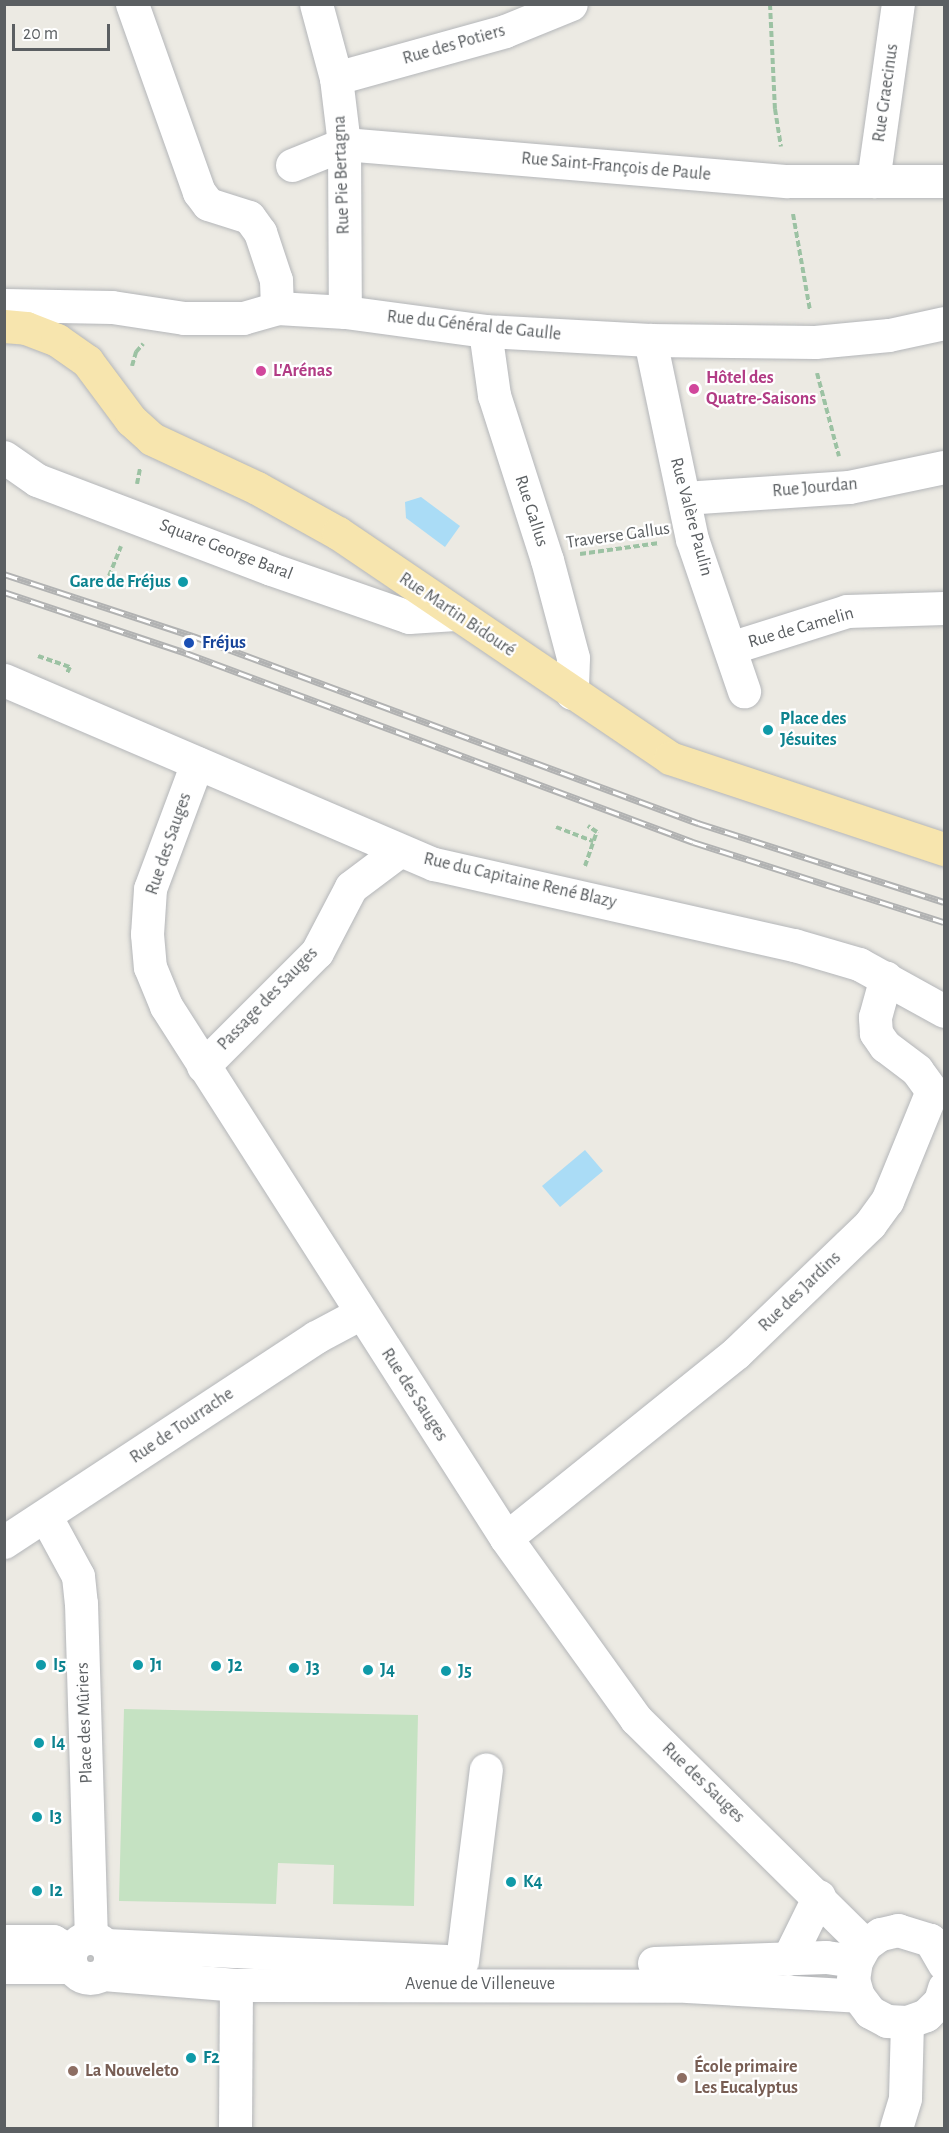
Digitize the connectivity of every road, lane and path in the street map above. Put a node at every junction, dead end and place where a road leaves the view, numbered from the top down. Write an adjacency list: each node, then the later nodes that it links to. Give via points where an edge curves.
1 (132, 4): 10 (street, via 199,192 208,204 249,217 260,232 276,279)
2 (316, 4): 5 (street, Rue Pie Bertagna)
3 (571, 4): 5 (street, Rue des Potiers, via 505,31)
4 (898, 4): 8 (street, Rue Graecinus)
5 (336, 78): 6 (street, Rue Pie Bertagna)
6 (344, 144): 7 (street, Rue Saint-François de Paule); 8 (street, Rue Saint-François de Paule, via 787,181); 11 (street, Rue Pie Bertagna)
7 (292, 165)
8 (873, 181): 9 (street, Rue Saint-François de Paule)
9 (945, 181)
10 (277, 308): 11 (street, Rue du Général de Gaulle); 12 (street, Rue du Général de Gaulle, via 243,318 184,318 114,326)
11 (345, 312): 14 (street, Rue du Général de Gaulle)
12 (12, 319): 26 (main road, Rue Martin Bidouré, via 57,340 87,361 131,420 152,439 257,488 338,532)
13 (945, 323): 17 (street, Rue du Général de Gaulle, via 890,335)
14 (484, 331): 16 (street, Rue du Général de Gaulle); 24 (street, Rue Gallus, via 494,395)
15 (148, 339): 18 (path, via 136,352)
16 (650, 340): 17 (street, Rue du Général de Gaulle); 22 (street, Rue Valère Paulin)
17 (816, 342): 21 (path, via 814,360 825,411)
18 (132, 370)
19 (4, 457): 26 (street, Square George Baral, via 37,480 281,573 409,617)
20 (945, 467): 21 (street, Rue Jourdan)
21 (849, 487): 22 (street, Rue Jourdan)
22 (684, 498): 23 (street, Rue Valère Paulin)
23 (692, 539): 24 (path, Traverse Gallus); 27 (street, Rue Valère Paulin)
24 (547, 560): 30 (street, Rue Gallus, via 573,658)
25 (945, 608): 27 (street, Rue de Camelin, via 847,610)
26 (455, 614): 30 (main road, Rue Martin Bidouré)
27 (730, 648): 29 (street, Rue Valère Paulin)
28 (4, 680): 31 (street, Rue du Capitaine René Blazy)
29 (744, 691)
30 (572, 693): 34 (main road, Rue Martin Bidouré, via 670,758)
31 (196, 763): 35 (street, Rue du Capitaine René Blazy); 38 (street, Rue des Sauges, via 150,889 147,934 150,967 166,1006)
32 (588, 826): 33 (path, via 597,832 594,841)
33 (556, 827)
34 (945, 849)
35 (399, 851): 36 (street, Rue du Capitaine René Blazy, via 434,864 794,945); 38 (street, Passage des Sauges, via 351,887 317,952)
36 (886, 976): 37 (street, Rue du Capitaine René Blazy); 41 (street, Rue des Jardins, via 875,1017 876,1033 885,1046 917,1070 932,1091 900,1177 870,1224 736,1353)
37 (945, 1011)
38 (203, 1066): 39 (street, Rue des Sauges)
39 (361, 1313): 40 (street, Rue de Tourrache, via 316,1337); 41 (street, Rue des Sauges)
40 (46, 1517): 42 (street, Rue de Tourrache); 48 (street, Place des Mûriers, via 78,1576 81,1603)
41 (506, 1538): 44 (street, Rue des Sauges, via 636,1719)
42 (4, 1542)
43 (486, 1768): 50 (street)
44 (819, 1896): 47 (street, Rue des Sauges); 49 (street)
45 (4, 1941): 48 (street, Avenue de Villeneuve, via 53,1941)
46 (940, 1943): 47 (street, via 898,1930 880,1934)
47 (861, 1953): 49 (street, Avenue de Villeneuve); 54 (street, via 853,1979)
48 (88, 1955): 50 (street, Avenue de Villeneuve); 51 (street, Avenue de Villeneuve); 52 (street, Avenue de Villeneuve)
49 (788, 1959): 50 (street, Avenue de Villeneuve, via 687,1964)
50 (462, 1961)
51 (4, 1967)
52 (236, 1984): 54 (street, Avenue de Villeneuve, via 687,1986); 56 (street)
53 (945, 1988): 55 (street, via 940,2001 926,2015)
54 (858, 1996): 55 (street, via 870,2012 887,2021)
55 (907, 2022): 57 (street, via 905,2098)
56 (236, 2128)
57 (896, 2128)

